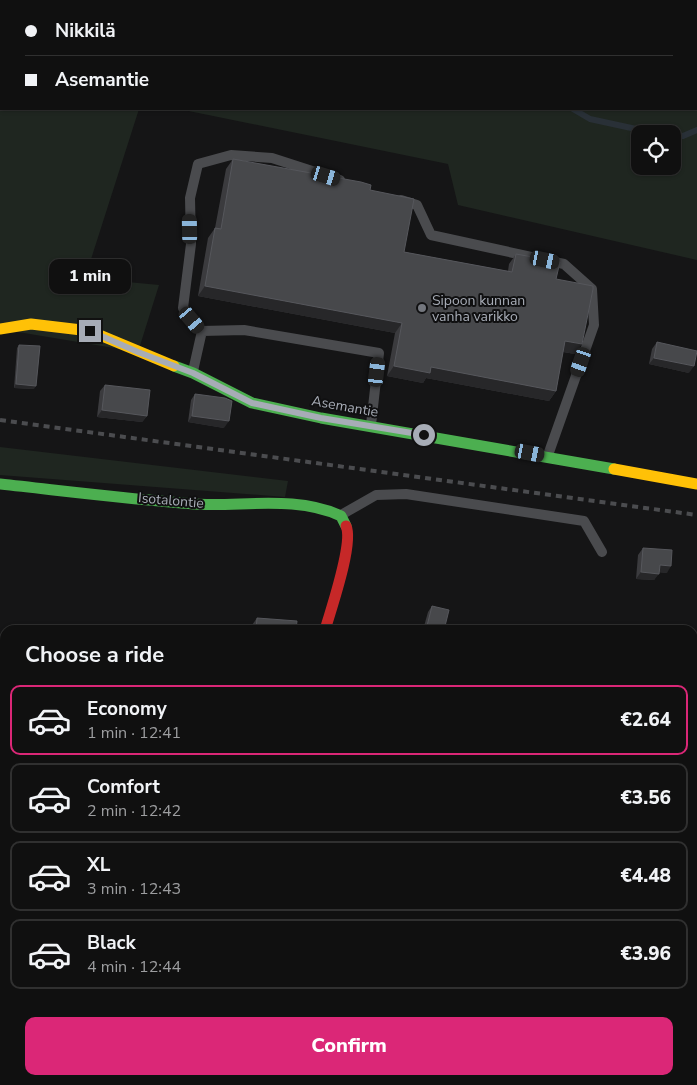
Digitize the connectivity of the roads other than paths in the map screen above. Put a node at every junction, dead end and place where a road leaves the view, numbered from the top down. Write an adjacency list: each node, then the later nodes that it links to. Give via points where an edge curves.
1 (354, 184): 4 (lane, via 272,158 231,155 198,164 190,198 191,244 183,308)
2 (390, 196): 7 (lane, via 417,205 431,235 564,264 592,289 594,325)
3 (0, 329): 5 (street, Asemantie, via 30,324 90,331)
4 (202, 331): 5 (lane); 6 (lane, via 244,330 380,354)
5 (193, 373): 6 (street, Asemantie, via 252,403)
6 (370, 426): 7 (street, Asemantie)
7 (548, 456): 9 (street, Asemantie)
8 (0, 484): 10 (street, Isotalontie, via 195,504 308,505)
9 (697, 484)
10 (340, 516): 11 (lane, via 376,495 406,494 584,521); 12 (street, via 348,531 346,552)
11 (602, 552)
12 (326, 625)

